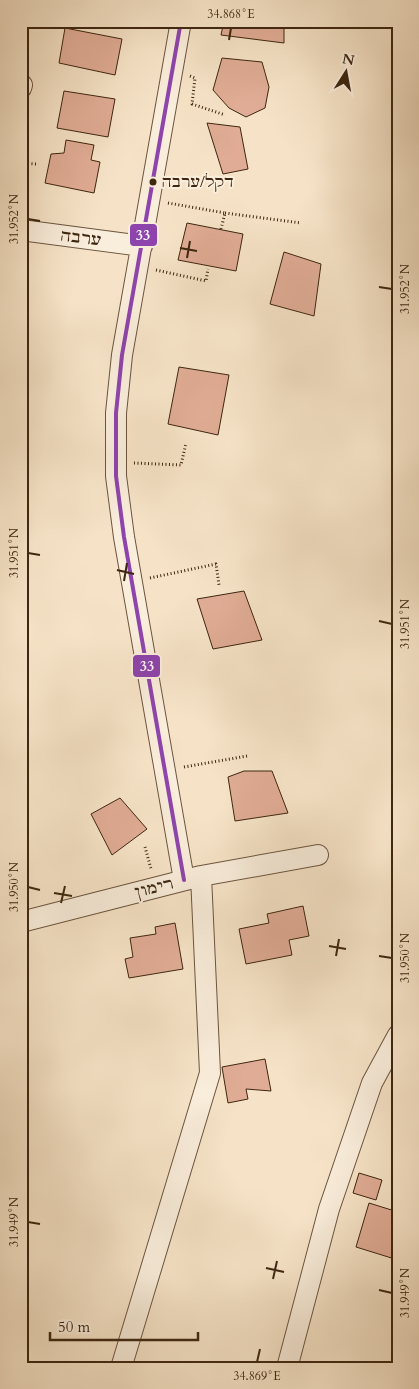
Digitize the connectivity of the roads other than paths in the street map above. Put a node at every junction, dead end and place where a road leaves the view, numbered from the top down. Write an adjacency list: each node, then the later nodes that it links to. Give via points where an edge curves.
1 (182, 21): 3 (street)
2 (21, 230): 3 (street, ערבה)
3 (142, 246): 5 (street, via 122,355 116,413 116,476 165,771)
4 (318, 855): 5 (street, רימון)
5 (193, 878): 6 (street, רימון); 8 (street, via 210,1073)
6 (21, 922)
7 (398, 1035): 9 (street, via 372,1083 329,1209)
8 (121, 1368)
9 (287, 1368)

